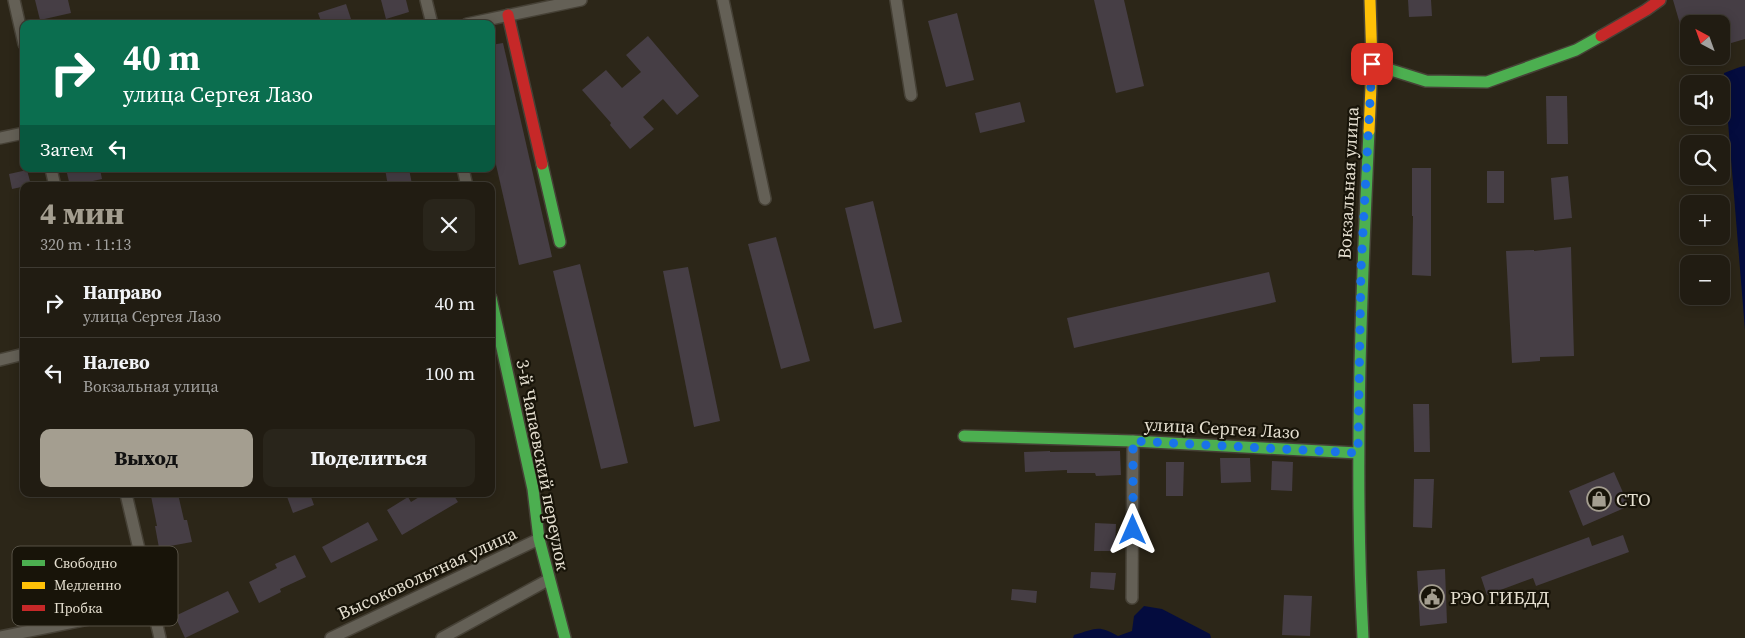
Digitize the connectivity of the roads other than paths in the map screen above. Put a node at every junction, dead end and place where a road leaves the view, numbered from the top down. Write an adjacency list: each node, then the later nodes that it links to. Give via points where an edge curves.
1 (14, 0): 11 (street)
2 (426, 0): 9 (street)
3 (580, 0): 8 (street)
4 (723, 0): 16 (street)
5 (896, 0): 13 (street)
6 (1370, 0): 12 (street, Вокзальная улица)
7 (1660, 0): 12 (street, via 1576,50 1487,82 1426,81)
8 (508, 15): 10 (street); 17 (street)
9 (431, 20)
10 (485, 20)
11 (20, 26)
12 (1372, 64): 23 (street, Вокзальная улица, via 1361,269)
13 (911, 95)
14 (20, 134): 15 (street)
15 (0, 138)
16 (765, 199)
17 (560, 242)
18 (495, 316): 25 (street, 3-й Чапаевский переулок, via 533,489)
19 (20, 355): 20 (street)
20 (0, 360)
21 (964, 436): 22 (street, улица Сергея Лазо)
22 (1133, 441): 23 (street, улица Сергея Лазо); 28 (street)
23 (1358, 453): 34 (street, Вокзальная улица)
24 (127, 497): 26 (street)
25 (539, 539): 27 (street, 3-й Чапаевский переулок); 31 (street, Высоковольтная улица)
26 (139, 546)
27 (548, 580): 32 (street); 33 (street, 3-й Чапаевский переулок)
28 (1132, 598)
29 (54, 626): 30 (street)
30 (0, 637)
31 (331, 638)
32 (442, 638)
33 (564, 638)
34 (1362, 638)

